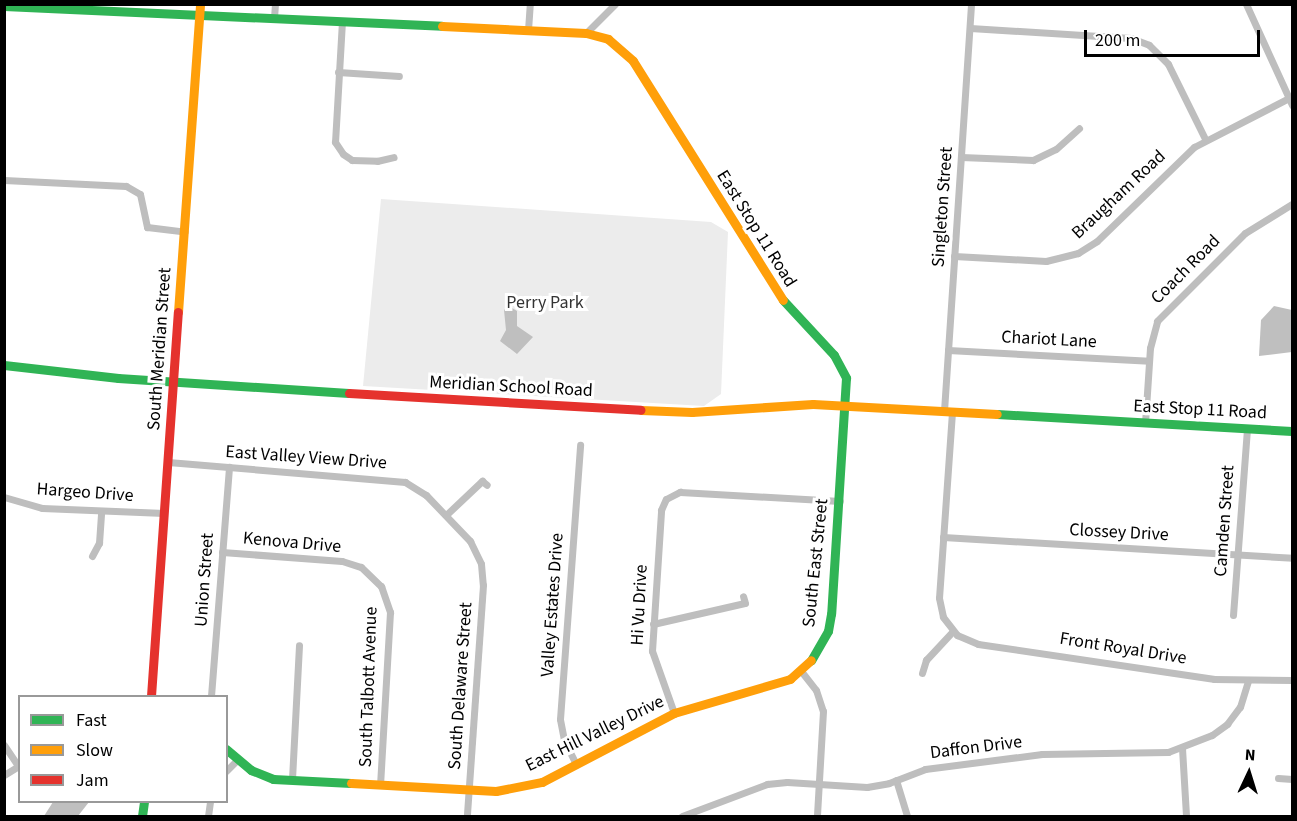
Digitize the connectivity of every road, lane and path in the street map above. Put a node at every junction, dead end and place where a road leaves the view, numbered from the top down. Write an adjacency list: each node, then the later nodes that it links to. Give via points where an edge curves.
1 (275, 4): 8 (street)
2 (530, 4): 11 (street)
3 (615, 4): 12 (street)
4 (971, 4): 10 (street, Singleton Street)
5 (1246, 4): 15 (street)
6 (4, 6): 7 (main road, East Stop 11 Road)
7 (200, 9): 8 (main road, East Stop 11 Road); 22 (main road, South Meridian Street)
8 (274, 18): 9 (main road, East Stop 11 Road)
9 (342, 21): 11 (main road, East Stop 11 Road); 13 (street)
10 (970, 28): 17 (street, via 1131,38 1149,45 1168,64); 19 (street, Singleton Street)
11 (528, 30): 12 (main road, East Stop 11 Road)
12 (586, 33): 28 (main road, East Stop 11 Road, via 613,42 631,59 777,294 841,364 847,384)
13 (338, 72): 14 (street); 18 (street, via 334,134 340,151 352,160)
14 (399, 76)
15 (1291, 102): 17 (street, Braugham Road)
16 (1079, 128): 19 (street, via 1056,149 1033,160)
17 (1205, 139): 23 (street, Braugham Road, via 1097,241 1078,254 1046,261)
18 (394, 157)
19 (961, 157): 23 (street, Singleton Street)
20 (4, 180): 22 (street, via 126,186 140,194 147,227)
21 (1293, 204): 25 (street, Coach Road, via 1245,233 1167,308 1152,332)
22 (184, 232): 27 (main road, South Meridian Street)
23 (954, 256): 24 (street, Singleton Street)
24 (948, 350): 25 (street, Chariot Lane); 29 (street, Singleton Street)
25 (1149, 361): 30 (street, Coach Road)
26 (4, 365): 27 (main road, Meridian School Road)
27 (174, 381): 28 (main road, Meridian School Road, via 671,412 787,404); 34 (main road, South Meridian Street)
28 (846, 406): 29 (main road, East Stop 11 Road); 38 (main road, South East Street)
29 (948, 412): 30 (main road, East Stop 11 Road); 42 (street, Singleton Street)
30 (1145, 423): 31 (main road, East Stop 11 Road)
31 (1247, 429): 32 (main road, East Stop 11 Road); 44 (street, Camden Street)
32 (1293, 431)
33 (580, 445): 65 (street, Valley Estates Drive, via 560,719 564,740)
34 (168, 462): 35 (street, East Valley View Drive); 40 (main road, South Meridian Street)
35 (228, 467): 41 (street, East Valley View Drive, via 405,482 426,495); 43 (street, Union Street)
36 (487, 485): 41 (street, via 482,481)
37 (4, 497): 39 (street, Hargeo Drive, via 42,508)
38 (840, 501): 51 (street, Hi Vu Drive, via 680,492 668,498 661,510); 54 (main road, South East Street, via 828,631 814,658)
39 (101, 510): 40 (street, Hargeo Drive); 45 (street, via 99,543)
40 (164, 513): 58 (main road, South Meridian Street)
41 (446, 515): 46 (street, East Valley View Drive)
42 (943, 537): 44 (street, Clossey Drive); 52 (street, Singleton Street, via 939,601)
43 (222, 552): 48 (street, Kenova Drive, via 342,561); 59 (street, Union Street)
44 (1238, 555): 47 (street, Clossey Drive); 50 (street, Camden Street)
45 (93, 556)
46 (480, 558): 76 (street, South Delaware Street, via 483,585)
47 (1293, 558)
48 (358, 566): 74 (street, South Talbott Avenue, via 381,586 390,612)
49 (743, 596): 51 (street, via 745,603)
50 (1233, 615)
51 (653, 624): 60 (street, Hi Vu Drive, via 654,664)
52 (952, 632): 55 (street, via 926,660); 57 (street, Front Royal Drive, via 978,644)
53 (299, 645): 71 (street)
54 (801, 671): 60 (main road, East Hill Valley Drive, via 777,685); 75 (street, via 816,690 823,711)
55 (922, 673)
56 (1293, 680): 57 (street, Front Royal Drive)
57 (1248, 681): 62 (street, Daffon Drive, via 1240,707 1227,724)
58 (151, 695)
59 (211, 695)
60 (674, 713): 65 (main road, East Hill Valley Drive)
61 (4, 745): 66 (street)
62 (1182, 748): 72 (street, Daffon Drive, via 1146,754 1042,754 925,769); 81 (street)
63 (228, 751): 64 (main road, East Hill Valley Drive)
64 (238, 759): 68 (street); 71 (main road, East Hill Valley Drive, via 263,777)
65 (576, 764): 76 (main road, East Hill Valley Drive, via 518,788)
66 (18, 765)
67 (18, 767): 69 (street)
68 (228, 769)
69 (4, 775)
70 (1278, 778): 73 (street)
71 (292, 779): 74 (main road, East Hill Valley Drive)
72 (896, 780): 75 (street, Daffon Drive, via 867,787); 80 (street)
73 (1293, 780)
74 (380, 784): 76 (main road, East Hill Valley Drive)
75 (819, 784): 78 (street, Daffon Drive, via 767,784); 79 (street)
76 (469, 789): 77 (street, South Delaware Street)
77 (467, 816)
78 (682, 816)
79 (817, 816)
80 (907, 816)
81 (1186, 816)

